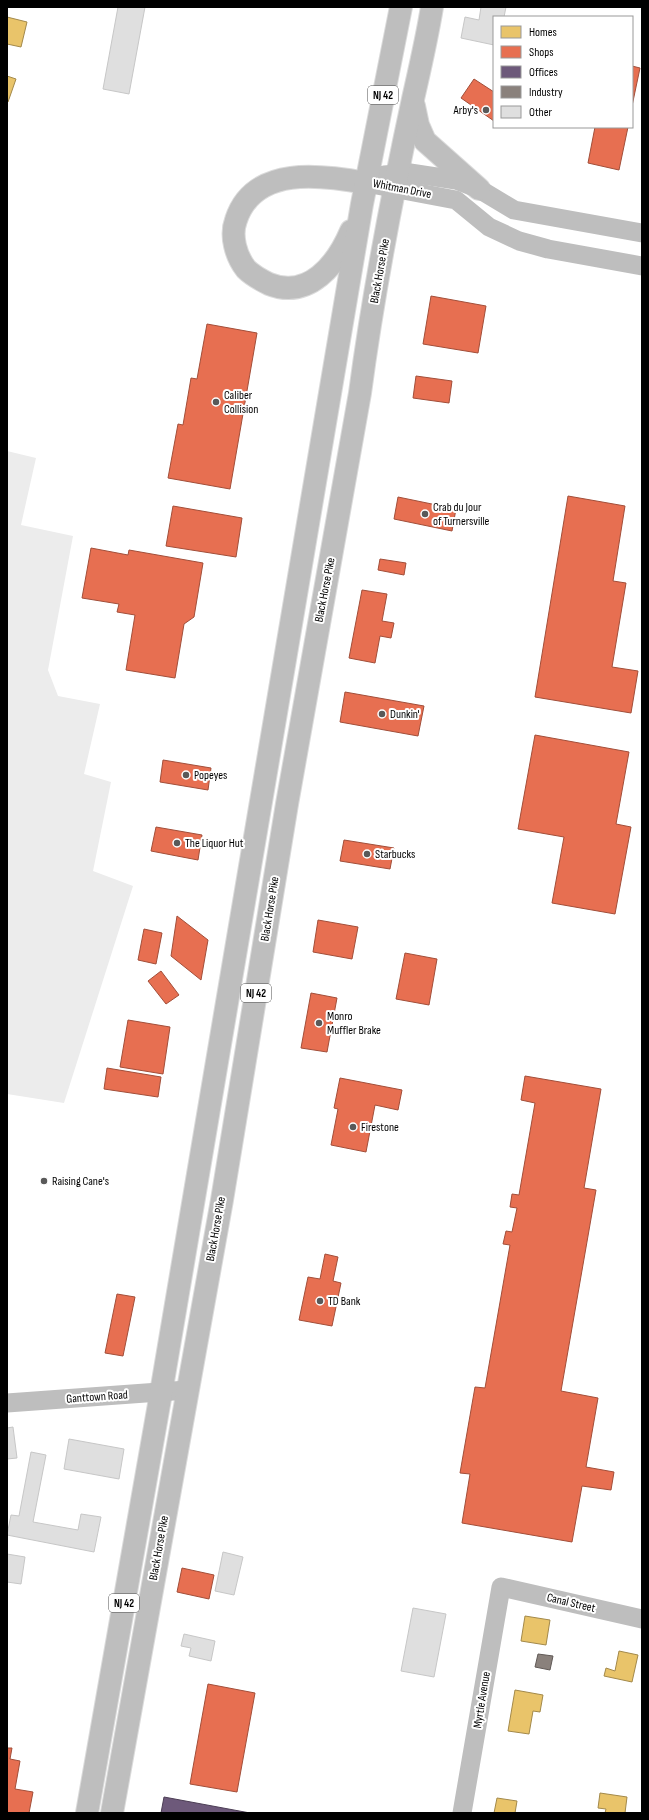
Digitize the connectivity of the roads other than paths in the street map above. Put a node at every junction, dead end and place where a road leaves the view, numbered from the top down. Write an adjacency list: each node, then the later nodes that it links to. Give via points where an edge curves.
1 (401, 7): 5 (highway, NJ 42)
2 (432, 7): 3 (highway, Black Horse Pike / NJ 42)
3 (413, 99): 4 (highway, Black Horse Pike / NJ 42); 6 (highway, via 418,125 425,141)
4 (397, 180): 5 (street, Whitman Drive); 6 (street, Whitman Drive, via 446,178); 10 (street, Whitman Drive, via 456,200 489,227 504,235); 13 (highway, Black Horse Pike / NJ 42)
5 (366, 183): 7 (highway, NJ 42); 7 (highway, via 303,176 265,185 247,199 237,215 234,230 235,248 247,270 259,278 285,288 301,286 320,276 339,255)
6 (479, 189): 8 (street, Whitman Drive, via 514,210)
7 (362, 206): 12 (highway, NJ 42)
8 (551, 218): 9 (street, Whitman Drive); 10 (street)
9 (642, 233)
10 (548, 249): 11 (street, Whitman Drive)
11 (642, 266)
12 (296, 593): 13 (highway, via 304,608 282,764); 15 (highway, NJ 42)
13 (292, 776): 14 (highway, Black Horse Pike / NJ 42, via 222,1200)
14 (187, 1390): 15 (street, Ganttown Road); 20 (highway, Black Horse Pike / NJ 42)
15 (161, 1393): 16 (street, Ganttown Road); 19 (highway, NJ 42)
16 (7, 1403)
17 (500, 1587): 18 (street, Canal Street); 21 (street, Myrtle Avenue)
18 (642, 1619)
19 (87, 1813)
20 (112, 1813)
21 (462, 1813)

